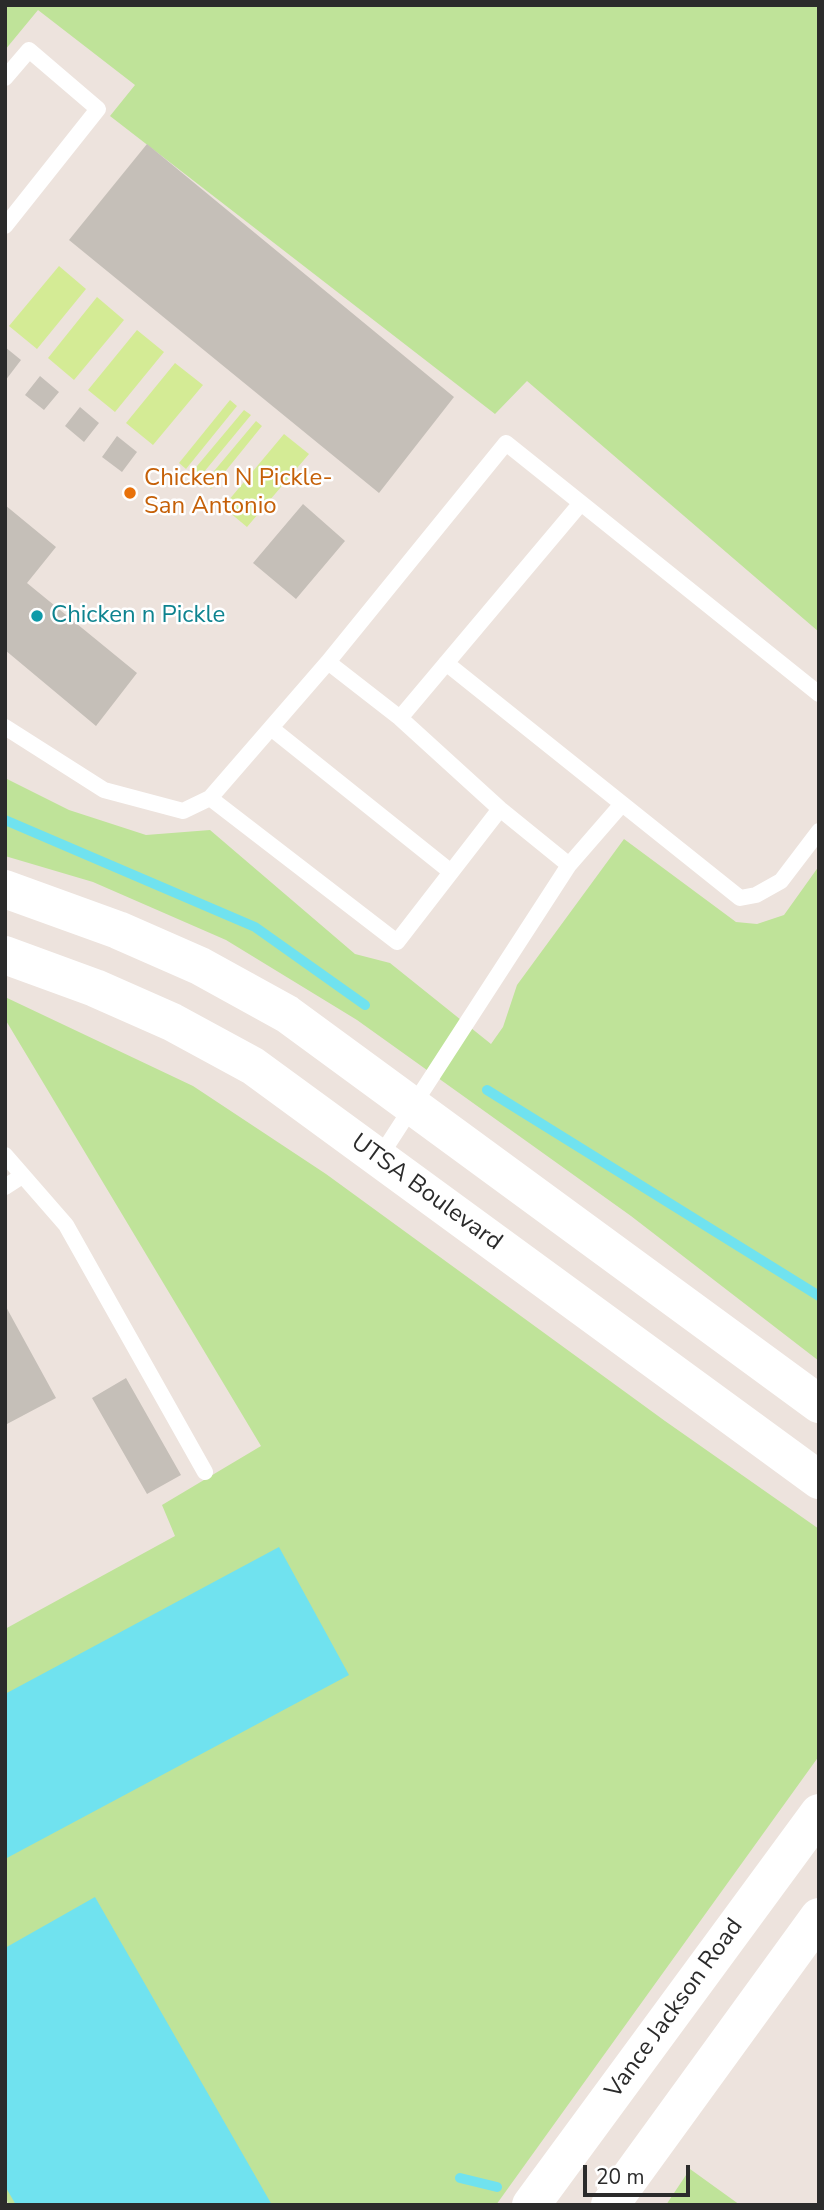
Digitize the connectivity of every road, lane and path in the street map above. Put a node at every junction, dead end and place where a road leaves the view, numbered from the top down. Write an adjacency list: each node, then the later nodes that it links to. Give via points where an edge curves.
1 (5, 78): 2 (lane, via 29,50 98,109)
2 (5, 226)
3 (581, 503): 4 (lane, via 506,443); 5 (lane); 6 (lane)
4 (328, 662): 7 (lane); 9 (lane)
5 (446, 663): 7 (lane); 11 (lane)
6 (819, 694)
7 (400, 718): 12 (lane)
8 (5, 727): 10 (lane, via 104,790 183,811)
9 (271, 728): 10 (lane); 15 (lane)
10 (210, 798): 15 (lane, via 397,942)
11 (622, 804): 13 (lane, via 740,898 781,881); 14 (lane)
12 (500, 809): 14 (lane); 15 (lane)
13 (819, 831)
14 (569, 865): 18 (lane)
15 (451, 872)
16 (5, 890): 18 (main road, via 118,930 200,966 287,1014)
17 (5, 955): 20 (main road, UTSA Boulevard, via 172,1022 253,1066)
18 (412, 1105): 20 (lane); 23 (main road)
19 (5, 1155): 21 (lane)
20 (379, 1158): 25 (main road, UTSA Boulevard)
21 (22, 1176): 22 (lane); 24 (lane, via 66,1225)
22 (5, 1187)
23 (819, 1404)
24 (205, 1472)
25 (819, 1480)
26 (819, 1813): 28 (main road, Vance Jackson Road)
27 (819, 1917): 29 (main road)
28 (531, 2205)
29 (610, 2205)

